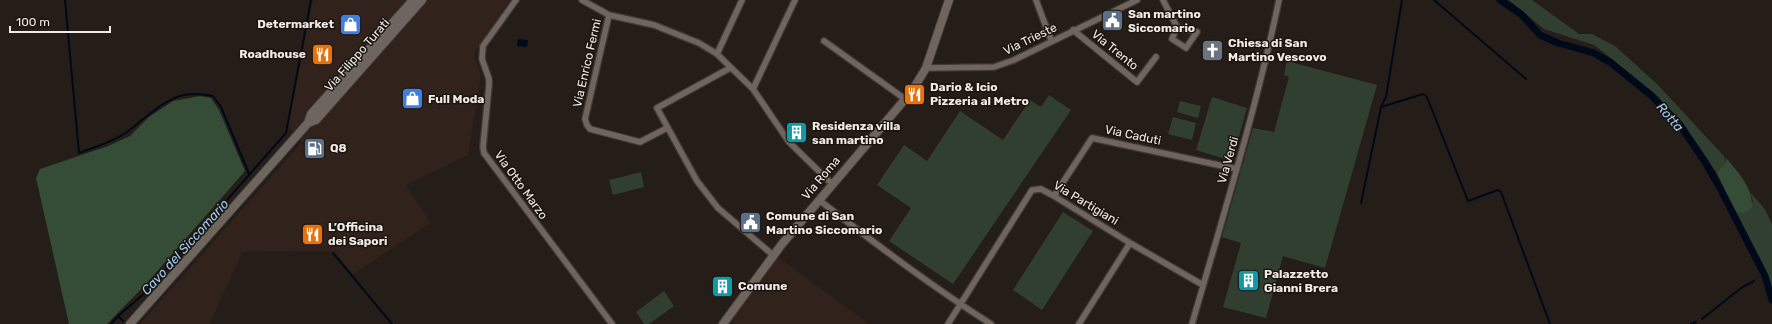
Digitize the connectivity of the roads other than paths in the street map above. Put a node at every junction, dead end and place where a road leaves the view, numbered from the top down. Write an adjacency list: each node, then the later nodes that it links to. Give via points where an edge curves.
1 (413, 0): 23 (main road, Via Filippo Turati, via 311,114)
2 (422, 0): 23 (main road, Via Filippo Turati, via 316,120)
3 (516, 0): 34 (street, Via Otto Marzo, via 483,46 481,53 490,78 484,152)
4 (582, 0): 12 (street)
5 (742, 0): 17 (street)
6 (795, 0): 21 (street)
7 (949, 0): 20 (main road, Via Roma)
8 (1036, 0): 15 (street)
9 (1137, 0): 14 (street, Via Trieste)
10 (1163, 0): 13 (street)
11 (1279, 0): 25 (street, Via Verdi, via 1267,59)
12 (609, 15): 17 (street, via 654,25 699,43); 24 (street, Via Enrico Fermi, via 585,119 587,125 590,129 640,142)
13 (1178, 27): 13 (street, via 1172,39 1186,48 1197,32)
14 (1073, 30): 15 (street, Via Trieste); 18 (street, Via Trento, via 1137,82)
15 (1052, 40): 20 (street, Via Trieste, via 1014,60 994,67)
16 (824, 41): 22 (street)
17 (717, 54): 19 (street)
18 (1156, 57)
19 (730, 68): 21 (street); 24 (street, via 657,108)
20 (926, 68): 22 (main road, Via Roma)
21 (753, 89): 26 (street, via 789,142)
22 (905, 99): 26 (main road, Via Roma)
23 (308, 123): 33 (main road, Via Filippo Turati)
24 (667, 128): 30 (street, via 697,181 718,208)
25 (1237, 169): 27 (street, Via Caduti, via 1092,138); 31 (street, Via Verdi)
26 (832, 184): 28 (main road, Via Roma)
27 (1054, 196): 29 (street, Via Partigiani); 32 (street, Via Partigiani, via 1041,189 1032,190)
28 (819, 200): 30 (main road, Via Roma); 32 (street)
29 (1130, 243): 31 (street, Via Partigiani); 38 (street)
30 (774, 256): 35 (main road, Via Roma)
31 (1203, 285): 39 (street, Via Verdi)
32 (960, 304): 36 (street); 37 (street)
33 (130, 324)
34 (612, 324)
35 (722, 324)
36 (948, 324)
37 (990, 324)
38 (1079, 324)
39 (1192, 324)

